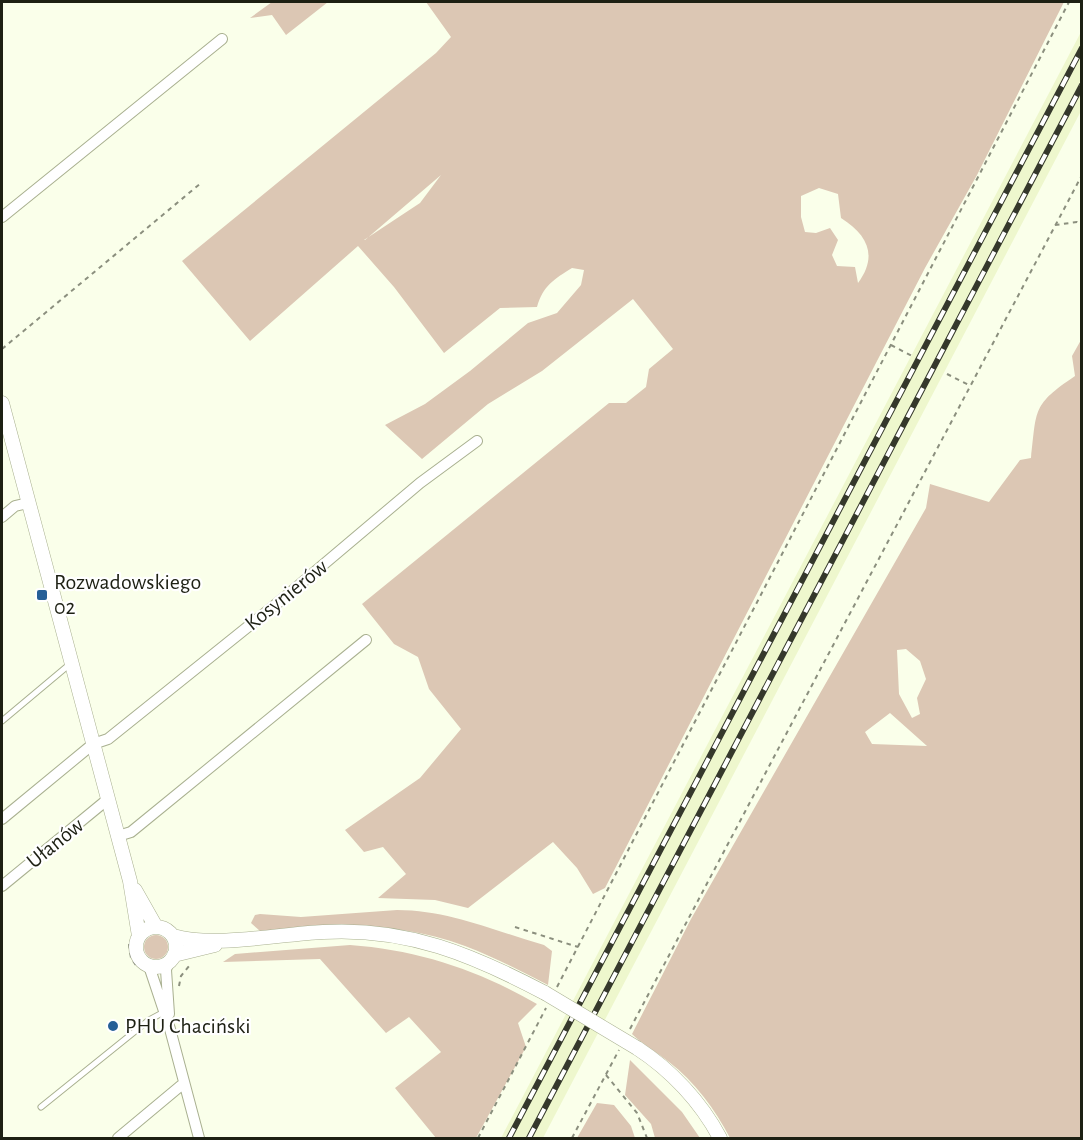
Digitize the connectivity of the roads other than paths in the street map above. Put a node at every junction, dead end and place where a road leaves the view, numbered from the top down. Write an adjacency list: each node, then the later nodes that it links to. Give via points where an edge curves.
1 (222, 39): 2 (street)
2 (2, 217)
3 (2, 403): 5 (street)
4 (477, 441): 10 (street, Kosynierów, via 420,483 108,739)
5 (28, 503): 6 (street, via 15,506); 8 (street)
6 (2, 517)
7 (366, 640): 13 (street, via 131,832)
8 (71, 663): 9 (lane); 10 (street)
9 (2, 721)
10 (93, 744): 11 (street); 12 (street, Kosynierów)
11 (108, 799): 13 (street); 15 (street, Ułanów)
12 (2, 819)
13 (118, 836): 14 (street)
14 (130, 881): 16 (street); 17 (street)
15 (2, 886)
16 (156, 927): 17 (street); 18 (street)
17 (135, 936): 21 (street, via 136,951)
18 (173, 936): 19 (street); 20 (street, via 176,946)
19 (246, 939): 20 (street); 27 (street, bridge, via 352,931 416,939 468,954 551,990 637,1048 689,1093)
20 (171, 959): 21 (street, via 159,967); 22 (street, via 166,970)
21 (145, 969): 22 (street)
22 (166, 1012): 23 (street); 24 (lane, via 149,1020)
23 (184, 1083): 25 (street); 26 (street)
24 (41, 1107)
25 (118, 1138)
26 (200, 1138)
27 (720, 1138)

